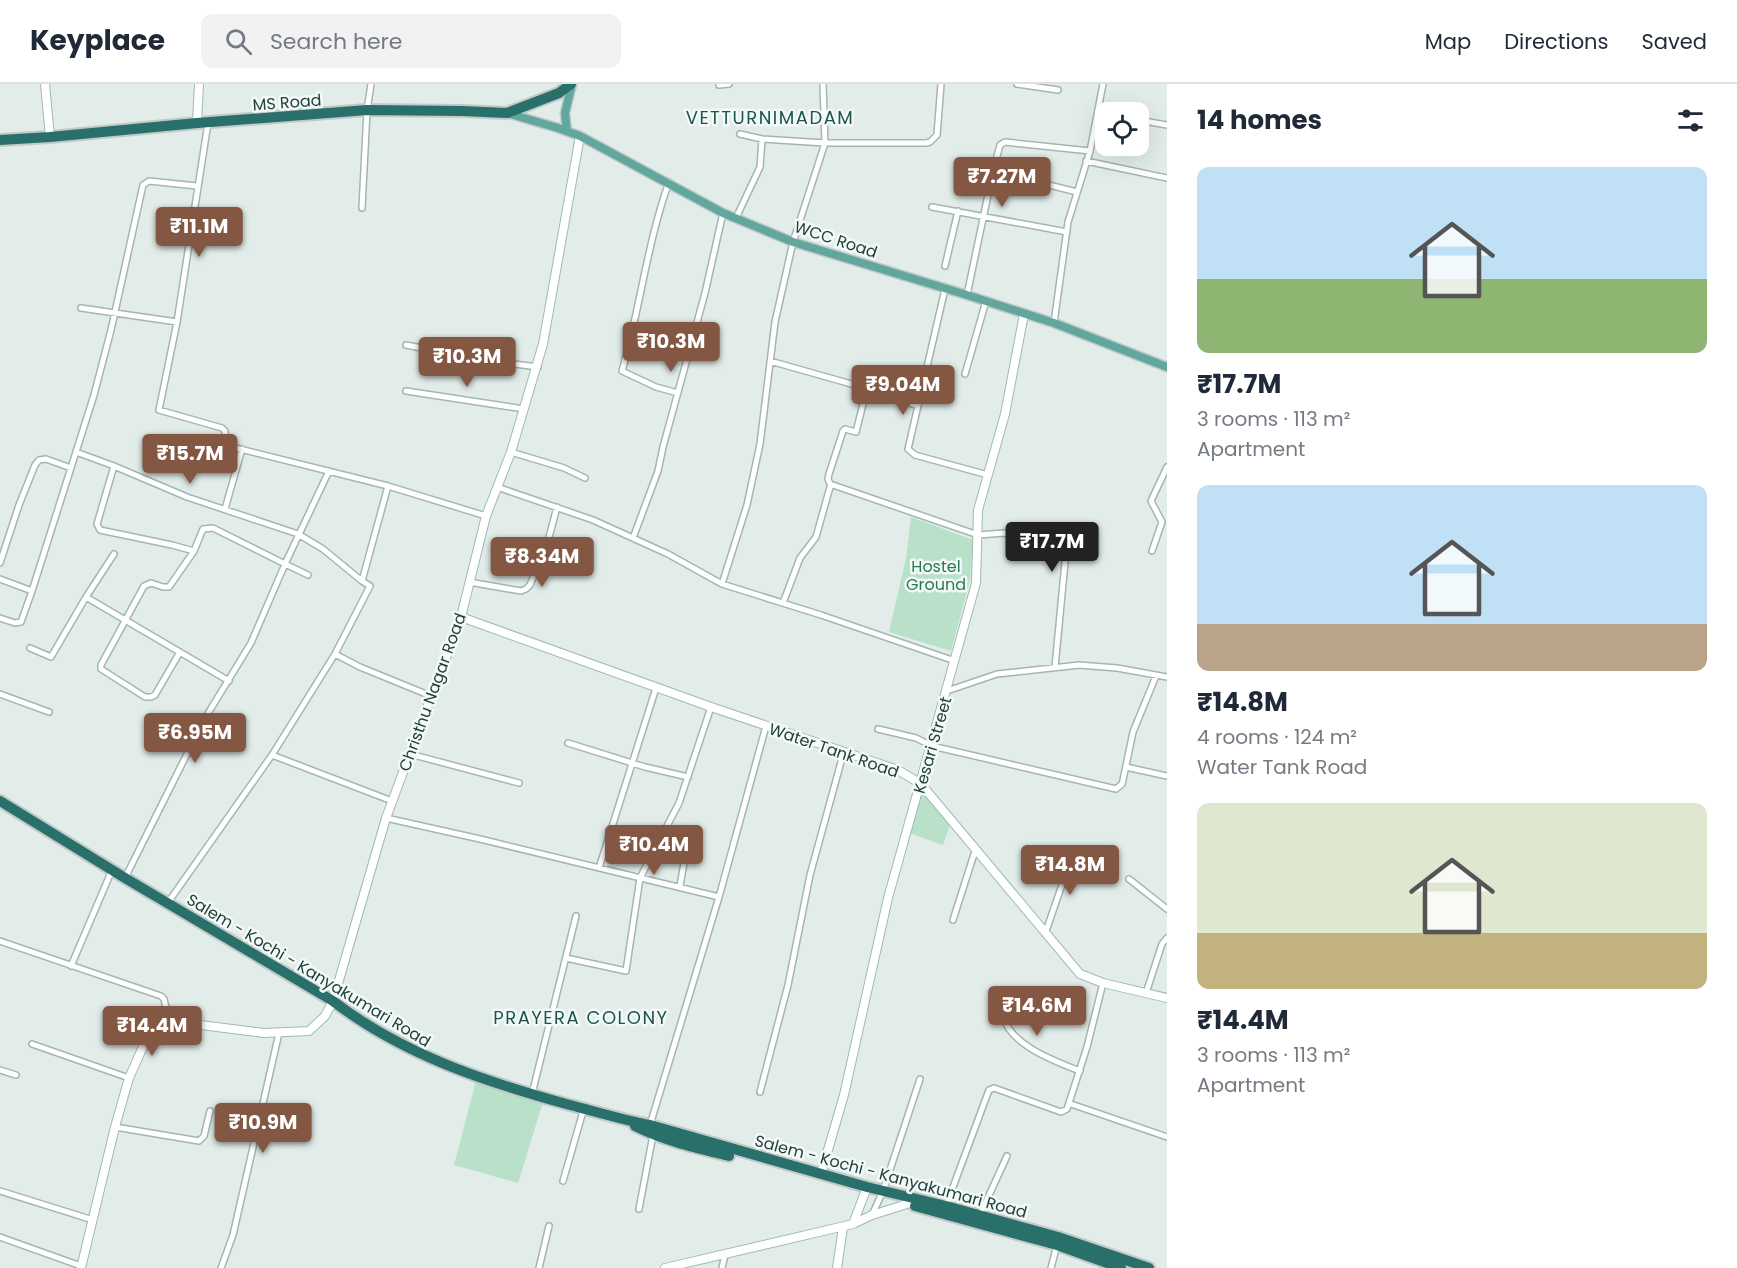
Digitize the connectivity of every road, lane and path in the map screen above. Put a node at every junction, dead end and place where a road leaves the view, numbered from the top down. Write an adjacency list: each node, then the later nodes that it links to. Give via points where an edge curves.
1 (45, 84): 22 (street)
2 (199, 84): 16 (street)
3 (371, 84): 13 (street)
4 (571, 84): 14 (highway, MS Road, via 560,93); 19 (main road, via 565,113)
5 (719, 84): 6 (street)
6 (729, 84)
7 (823, 84): 25 (street)
8 (940, 84): 25 (street, via 937,135 930,142)
9 (1017, 84): 11 (street)
10 (1104, 84): 12 (street)
11 (1058, 90)
12 (1100, 102)
13 (367, 110): 14 (highway, MS Road); 16 (highway, MS Road); 34 (street)
14 (507, 113): 19 (main road, WCC Road)
15 (1149, 122): 17 (street)
16 (203, 123): 22 (highway, MS Road); 31 (street, via 204,158)
17 (1167, 125)
18 (1095, 127): 26 (street)
19 (567, 131): 21 (main road, WCC Road)
20 (740, 134): 23 (street)
21 (580, 136): 30 (main road, WCC Road); 52 (street, Christhu Nagar Road)
22 (50, 137): 24 (highway, MS Road)
23 (762, 139): 25 (street); 38 (street, via 760,167)
24 (0, 140)
25 (825, 143): 40 (street)
26 (1090, 151): 27 (street); 28 (street, via 1005,142 1000,145)
27 (1086, 161): 29 (street); 32 (street)
28 (993, 171): 32 (street); 37 (street)
29 (1167, 178)
30 (669, 182): 36 (main road, WCC Road); 57 (street, via 658,211 622,371)
31 (197, 186): 46 (street, via 144,183); 48 (street)
32 (1077, 192): 39 (street)
33 (932, 207): 35 (street)
34 (362, 208)
35 (958, 211): 37 (street); 41 (street)
36 (723, 213): 38 (main road, WCC Road); 57 (street)
37 (984, 216): 39 (street); 43 (street)
38 (736, 218): 40 (main road, WCC Road)
39 (1067, 232): 49 (street)
40 (793, 242): 42 (main road, WCC Road); 51 (street)
41 (945, 266)
42 (945, 288): 43 (main road, WCC Road); 58 (street)
43 (967, 294): 44 (main road, WCC Road)
44 (986, 302): 47 (main road, WCC Road); 54 (street)
45 (81, 308): 46 (street)
46 (115, 313): 48 (street); 61 (street)
47 (1024, 314): 49 (main road, WCC Road); 67 (street, Kesari Street, via 1005,414)
48 (177, 322): 60 (street, via 159,410 222,428 227,444)
49 (1054, 323): 53 (main road, WCC Road)
50 (406, 345): 52 (street, via 489,362)
51 (770, 361): 55 (street); 87 (street, via 760,444 747,505)
52 (537, 367): 59 (street, Christhu Nagar Road)
53 (1167, 367)
54 (965, 374)
55 (867, 388): 58 (street); 70 (street, via 856,431 843,431 829,474)
56 (406, 391): 59 (street)
57 (678, 393): 77 (street, via 658,471)
58 (918, 406): 67 (street, via 908,445 910,451)
59 (524, 409): 62 (street, Christhu Nagar Road)
60 (242, 449): 66 (street); 73 (street)
61 (75, 452): 63 (street); 65 (street)
62 (511, 452): 68 (street); 71 (street, Christhu Nagar Road)
63 (114, 466): 73 (street); 78 (street, via 97,524 100,530)
64 (1167, 466): 79 (street, via 1151,501 1162,522)
65 (71, 468): 81 (street, via 46,459 35,465); 88 (street)
66 (329, 471): 69 (street); 75 (street)
67 (988, 475): 76 (street, Kesari Street, via 978,510)
68 (585, 478)
69 (388, 486): 74 (street); 85 (street)
70 (831, 486): 76 (street); 90 (street, via 816,537 800,558)
71 (496, 487): 72 (street); 74 (street, Christhu Nagar Road)
72 (557, 507): 77 (street); 86 (street, via 548,541 526,589)
73 (225, 509): 75 (street)
74 (486, 516): 86 (street, Christhu Nagar Road)
75 (298, 534): 82 (street); 85 (street)
76 (978, 535): 97 (street, Kesari Street, via 976,583); 98 (street, via 1004,533 1060,546 1066,552)
77 (633, 538): 87 (street)
78 (194, 551): 82 (street, via 204,529 209,527); 93 (street, via 169,587 151,583 144,586)
79 (1152, 551)
80 (114, 554): 89 (street)
81 (0, 564)
82 (285, 564): 83 (street); 101 (street, via 251,643)
83 (308, 575)
84 (0, 579): 88 (street)
85 (362, 581): 96 (street, via 370,586)
86 (469, 582): 91 (street, Christhu Nagar Road)
87 (722, 584): 90 (street)
88 (32, 591): 92 (street, via 21,622)
89 (86, 597): 93 (street); 94 (street, via 51,657)
90 (783, 603): 97 (street)
91 (461, 617): 102 (street, Water Tank Road); 105 (street, Christhu Nagar Road)
92 (0, 618)
93 (127, 620): 95 (street); 95 (street, via 101,669 136,692 145,697 155,695)
94 (30, 648)
95 (180, 652): 101 (street)
96 (335, 654): 105 (street); 114 (street)
97 (955, 661): 103 (street, Kesari Street)
98 (1055, 667): 99 (street, via 1117,668); 103 (street, via 998,674)
99 (1156, 676): 100 (street); 116 (street, via 1133,732)
100 (1167, 677)
101 (229, 681): 129 (street, via 204,720)
102 (656, 688): 106 (street, Water Tank Road); 115 (street)
103 (947, 691): 111 (street, Kesari Street)
104 (0, 694): 107 (street)
105 (431, 696): 113 (street, Christhu Nagar Road)
106 (711, 707): 108 (street, Water Tank Road); 118 (street)
107 (49, 712)
108 (766, 726): 112 (street, Water Tank Road); 133 (street)
109 (878, 729): 111 (street)
110 (568, 743): 115 (street)
111 (932, 746): 116 (street, via 1112,789 1122,784); 120 (street, Kesari Street)
112 (844, 751): 120 (street, Water Tank Road, via 898,770); 156 (street, via 810,874 788,985)
113 (410, 754): 119 (street); 122 (street, Christhu Nagar Road)
114 (272, 755): 122 (street); 134 (street)
115 (632, 763): 118 (street); 127 (street)
116 (1126, 767): 117 (street)
117 (1167, 776)
118 (688, 777): 130 (street, via 679,803)
119 (519, 783)
120 (921, 784): 126 (street, Water Tank Road); 165 (street, Kesari Street, via 888,898 844,1095)
121 (0, 801): 128 (highway, Salem - Kochi - Kanyakumari Road)
122 (392, 801): 123 (street, Christhu Nagar Road)
123 (386, 818): 127 (street); 147 (street, Christhu Nagar Road)
124 (1074, 850): 138 (street)
125 (686, 851): 132 (street)
126 (975, 851): 137 (street); 138 (street, Water Tank Road)
127 (599, 868): 130 (street)
128 (112, 870): 129 (highway, Salem - Kochi - Kanyakumari Road); 142 (street)
129 (125, 878): 134 (highway, Salem - Kochi - Kanyakumari Road)
130 (640, 878): 132 (street); 141 (street, via 626,971)
131 (1129, 879): 135 (street)
132 (680, 886): 133 (street)
133 (719, 897): 162 (street)
134 (167, 904): 147 (highway, Salem - Kochi - Kanyakumari Road)
135 (1167, 909)
136 (576, 916): 141 (street)
137 (953, 920)
138 (1045, 934): 143 (street, Water Tank Road, via 1080,974)
139 (1167, 938): 145 (street)
140 (0, 941): 142 (street)
141 (566, 958): 157 (street)
142 (72, 966): 148 (street, via 161,996)
143 (1103, 983): 145 (street, Water Tank Road); 152 (street)
144 (1005, 992): 152 (street, via 1002,1011 1015,1037)
145 (1146, 993): 146 (street, Water Tank Road)
146 (1167, 998)
147 (333, 1001): 149 (street, via 325,1016 309,1031); 157 (highway, Salem - Kochi - Kanyakumari Road, via 407,1048)
148 (169, 1021): 149 (street); 154 (street, via 146,1040)
149 (279, 1033): 185 (street, via 233,1235)
150 (32, 1044): 154 (street)
151 (0, 1070): 153 (street)
152 (1080, 1071): 158 (street)
153 (16, 1076)
154 (129, 1078): 161 (street)
155 (920, 1079): 169 (street)
156 (760, 1092)
157 (532, 1094): 159 (highway, Salem - Kochi - Kanyakumari Road)
158 (1071, 1104): 163 (street); 171 (street, via 1061,1112 994,1088 989,1090)
159 (584, 1108): 162 (highway, Salem - Kochi - Kanyakumari Road); 166 (street)
160 (210, 1111): 161 (street, via 199,1141)
161 (115, 1127): 175 (street)
162 (651, 1130): 165 (highway, Salem - Kochi - Kanyakumari Road); 167 (highway, Salem - Kochi - Kanyakumari Road, via 688,1146); 172 (street)
163 (1167, 1137)
164 (1007, 1156): 174 (street)
165 (821, 1174): 167 (highway, Salem - Kochi - Kanyakumari Road)
166 (563, 1181)
167 (866, 1190): 169 (highway, Salem - Kochi - Kanyakumari Road); 176 (street)
168 (0, 1191): 175 (street)
169 (881, 1194): 170 (highway, Salem - Kochi - Kanyakumari Road); 173 (street)
170 (908, 1200): 171 (highway, Salem - Kochi - Kanyakumari Road); 173 (street); 180 (highway, Salem - Kochi - Kanyakumari Road)
171 (946, 1206): 174 (highway, Salem - Kochi - Kanyakumari Road)
172 (639, 1209)
173 (872, 1215): 176 (street)
174 (980, 1215): 181 (highway, Salem - Kochi - Kanyakumari Road)
175 (93, 1220): 184 (street)
176 (853, 1224): 178 (street)
177 (549, 1226): 186 (street)
178 (843, 1227): 182 (street); 189 (street)
179 (0, 1237): 184 (street)
180 (1057, 1245): 181 (highway, Salem - Kochi - Kanyakumari Road); 190 (street)
181 (1083, 1250): 183 (highway, Salem - Kochi - Kanyakumari Road); 192 (highway, Salem - Kochi - Kanyakumari Road)
182 (724, 1255): 187 (street); 188 (street)
183 (1105, 1266): 191 (highway, Salem - Kochi - Kanyakumari Road)
184 (81, 1267)
185 (221, 1268)
186 (539, 1268)
187 (665, 1268)
188 (722, 1268)
189 (837, 1268)
190 (1051, 1268)
191 (1121, 1268)
192 (1149, 1268)

